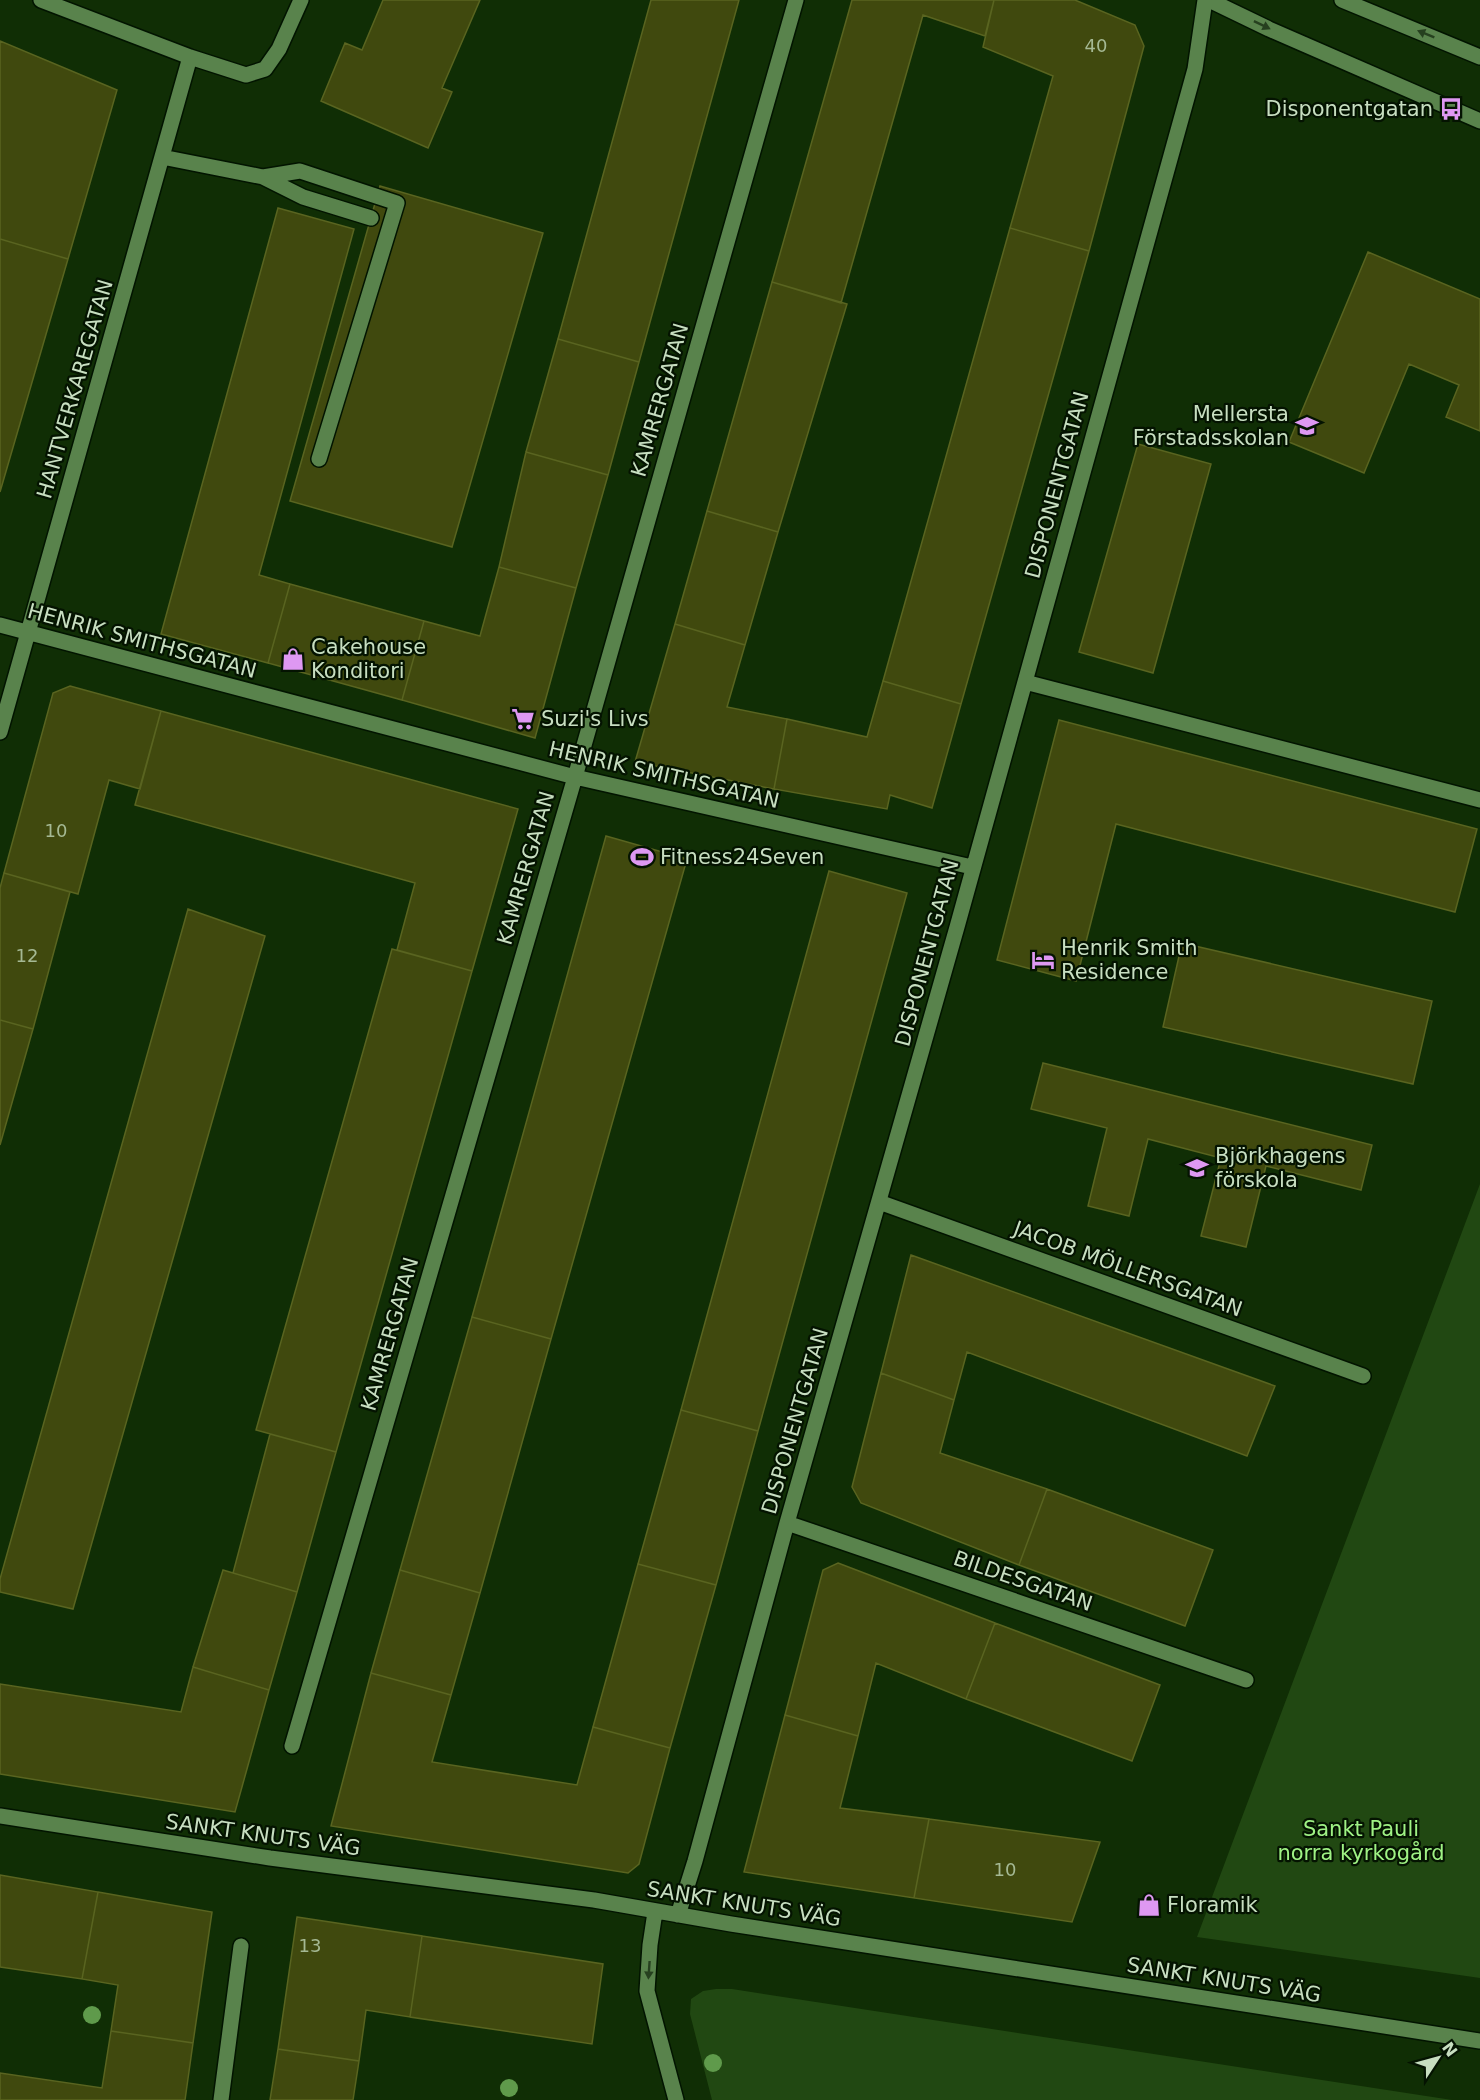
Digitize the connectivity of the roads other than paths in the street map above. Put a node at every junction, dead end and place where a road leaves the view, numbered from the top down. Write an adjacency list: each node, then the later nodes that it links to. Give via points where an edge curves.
1 (41, 0): 6 (street)
2 (301, 0): 7 (street, via 279,49 265,69 246,75)
3 (796, 0): 18 (street, KAMRERGATAN)
4 (1207, 0): 9 (street, one-way to 9); 16 (street, DISPONENTGATAN, via 1195,69)
5 (1342, 0): 8 (street, one-way to 5)
6 (73, 6): 7 (street)
7 (190, 57): 10 (street, HANTVERKAREGATAN)
8 (1480, 57)
9 (1480, 121)
10 (162, 157): 11 (street); 15 (street, HANTVERKAREGATAN)
11 (263, 177): 12 (street, via 303,197); 13 (street, via 300,171 397,203)
12 (371, 218)
13 (319, 459)
14 (0, 625): 15 (street, HENRIK SMITHSGATAN)
15 (29, 633): 17 (street, HANTVERKAREGATAN); 18 (street, HENRIK SMITHSGATAN)
16 (1025, 682): 19 (street); 20 (street, DISPONENTGATAN)
17 (0, 732)
18 (575, 777): 20 (street, HENRIK SMITHSGATAN); 25 (street, KAMRERGATAN)
19 (1480, 800)
20 (972, 867): 21 (street, DISPONENTGATAN)
21 (879, 1202): 22 (street, JACOB MÖLLERSGATAN); 23 (street, DISPONENTGATAN)
22 (1363, 1376)
23 (787, 1522): 24 (street, BILDESGATAN); 28 (street, DISPONENTGATAN)
24 (1246, 1680)
25 (292, 1746)
26 (0, 1816): 27 (street, SANKT KNUTS VÄG, via 270,1858 594,1900)
27 (655, 1912): 28 (street, SANKT KNUTS VÄG); 32 (street, one-way to 32, via 647,1991)
28 (678, 1915): 30 (street, SANKT KNUTS VÄG)
29 (241, 1946): 31 (street)
30 (1480, 2041)
31 (221, 2100)
32 (676, 2100)

